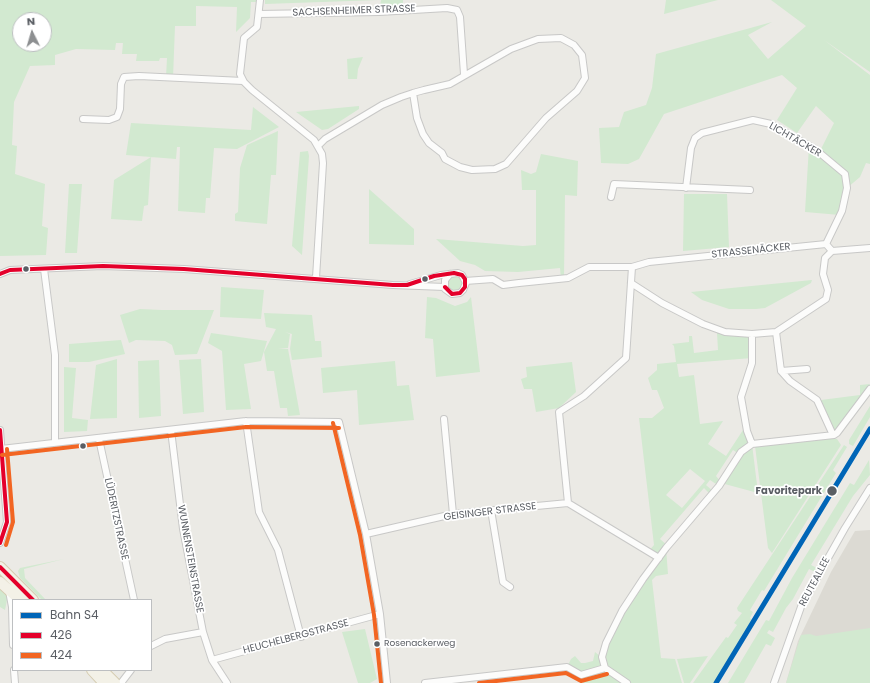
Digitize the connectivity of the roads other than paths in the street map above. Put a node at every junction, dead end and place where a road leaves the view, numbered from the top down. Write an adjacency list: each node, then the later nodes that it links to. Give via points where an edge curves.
1 (260, 0): 2 (street)
2 (259, 14): 3 (street, SACHSENHEIMER STRASSE, via 446,8 457,10 460,17); 4 (street, via 257,26 244,38 240,74)
3 (464, 74): 5 (street, via 450,84); 5 (street, via 511,48 549,37 561,38 574,45 582,55 585,78 577,91 546,118 506,164 495,169 460,167 445,159 442,153 426,140 417,118)
4 (243, 81): 6 (street, via 124,77 121,84 120,109 116,117 110,120); 7 (street)
5 (413, 93): 7 (street, via 374,109)
6 (83, 119)
7 (318, 146): 18 (street, via 323,163)
8 (686, 188): 9 (street); 10 (street, via 614,184); 11 (street, LICHTÄCKER, via 691,148 695,138 702,133 753,120 771,124 815,149 845,174 847,188 842,211)
9 (750, 190)
10 (611, 197)
11 (826, 244): 13 (street); 14 (street, STRASSENÄCKER, via 649,262)
12 (870, 248): 13 (street)
13 (832, 251): 23 (street, via 825,258 823,274 828,290 826,299)
14 (632, 267): 19 (street, STRASSENÄCKER, via 589,267 568,278 503,285 493,279); 20 (street)
15 (44, 269): 16 (street, via 10,270); 18 (street, via 142,267); 34 (street, via 55,355)
16 (0, 274)
17 (450, 274): 19 (street, via 462,275); 21 (street, via 434,276); 22 (street, via 445,280)
18 (316, 278): 21 (street)
19 (465, 282): 22 (street, via 463,290 456,294 448,292)
20 (631, 283): 24 (street, via 702,324 725,332); 38 (street, via 626,358 584,396 560,412)
21 (407, 285): 22 (street)
22 (445, 287)
23 (776, 332): 24 (street); 26 (street)
24 (752, 334): 35 (street, via 752,363 741,397)
25 (807, 369): 26 (street)
26 (781, 371): 32 (street, via 790,381 817,400)
27 (870, 390): 32 (street, via 837,434)
28 (444, 420): 40 (street)
29 (246, 421): 31 (street); 41 (street, via 340,422); 54 (street, via 259,512 278,550)
30 (0, 430): 36 (street)
31 (171, 430): 33 (street); 53 (street, WUNNENSTEINSTRASSE, via 183,529)
32 (832, 435): 35 (street)
33 (99, 439): 34 (street); 50 (street, LÜDERITZSTRASSE)
34 (55, 441): 36 (street)
35 (752, 444): 43 (street, via 741,452 719,486)
36 (1, 449): 42 (street, via 7,522)
37 (870, 488): 72 (street, REUTEALLEE, via 802,604)
38 (568, 503): 39 (street, GEISINGER STRASSE); 43 (street)
39 (491, 510): 40 (street, GEISINGER STRASSE); 46 (street, via 503,582)
40 (452, 514): 41 (street, GEISINGER STRASSE)
41 (366, 534): 52 (street)
42 (0, 543)
43 (659, 558): 57 (street, via 622,611 606,643 602,657)
44 (0, 567): 49 (main road)
45 (0, 582): 47 (main road)
46 (510, 587)
47 (9, 590): 48 (main road); 51 (street)
48 (19, 599)
49 (32, 599)
50 (134, 599)
51 (12, 607)
52 (380, 614): 54 (street, HEUCHELBERGSTRASSE); 68 (street)
53 (203, 632): 55 (street, via 165,639); 56 (street, WUNNENSTEINSTRASSE)
54 (301, 637): 56 (street, HEUCHELBERGSTRASSE)
55 (152, 646)
56 (212, 660): 67 (street, WUNNENSTEINSTRASSE)
57 (605, 668): 62 (street); 71 (street)
58 (14, 671): 63 (street)
59 (93, 671): 64 (main road)
60 (103, 671): 65 (main road)
61 (130, 671): 66 (street)
62 (581, 675): 69 (street, via 567,667); 70 (street)
63 (15, 683)
64 (104, 683)
65 (115, 683)
66 (121, 683)
67 (227, 683)
68 (387, 683)
69 (425, 683)
70 (583, 683)
71 (628, 683)
72 (774, 683)

